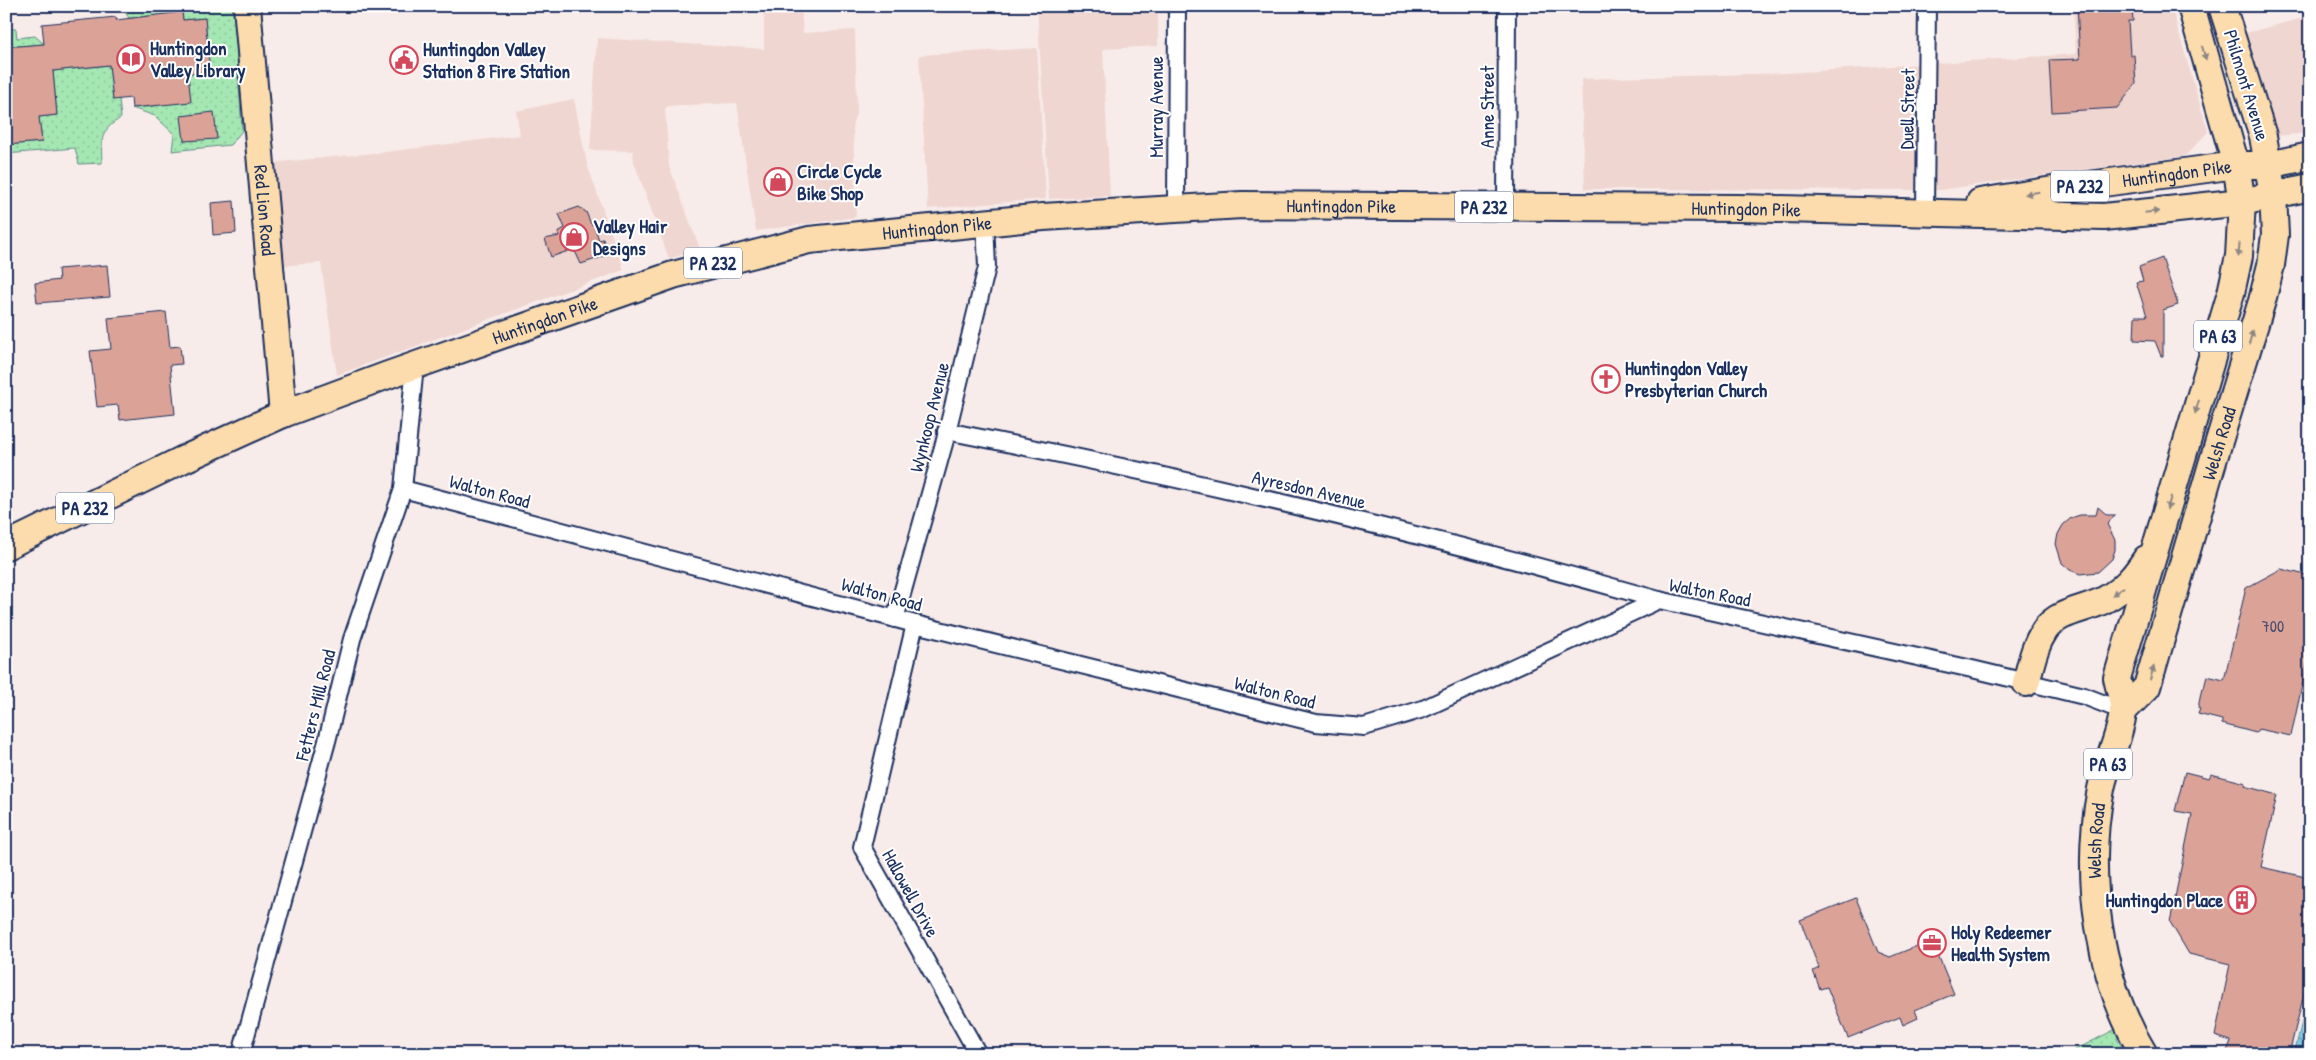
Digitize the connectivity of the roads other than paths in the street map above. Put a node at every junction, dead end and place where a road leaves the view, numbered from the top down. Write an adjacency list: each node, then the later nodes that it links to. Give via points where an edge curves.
1 (247, 6): 18 (main road, Red Lion Road)
2 (1177, 6): 13 (street, Murray Avenue)
3 (1507, 6): 14 (street, Anne Street)
4 (1927, 6): 15 (street, Duell Street)
5 (2191, 6): 9 (main road, Philmont Avenue / PA 63, one-way to 9)
6 (2222, 6): 8 (main road, Philmont Avenue / PA 63, via 2256,109)
7 (2310, 156): 8 (main road, Huntingdon Pike / PA 232)
8 (2269, 165): 9 (main road, Huntingdon Pike / PA 232); 11 (main road, Welsh Road / PA 63)
9 (2236, 166): 12 (main road, Philmont Avenue / PA 63); 15 (main road, Huntingdon Pike / PA 232, one-way to 15, via 2059,189)
10 (2310, 187): 11 (main road, Huntingdon Pike / PA 232)
11 (2273, 195): 12 (main road, Huntingdon Pike / PA 232); 27 (main road, Welsh Road / PA 63, one-way to 11, via 2147,687 2262,301 2275,235)
12 (2242, 202): 15 (main road, Huntingdon Pike / PA 232, one-way to 12, via 2104,217); 21 (main road, Welsh Road / PA 63, one-way to 21, via 2239,256 2231,293)
13 (1176, 208): 14 (main road, Huntingdon Pike / PA 232, via 1242,205); 16 (main road, Huntingdon Pike / PA 232)
14 (1506, 208): 15 (main road, Huntingdon Pike / PA 232)
15 (1926, 212)
16 (985, 222): 17 (main road, Huntingdon Pike / PA 232, via 809,240 747,255 673,275); 19 (street, Wynkoop Avenue, via 988,267)
17 (415, 365): 18 (main road, Huntingdon Pike / PA 232); 20 (street, Fetters Mill Road)
18 (283, 414): 22 (main road, Huntingdon Pike / PA 232)
19 (946, 431): 23 (street, Ayresdon Avenue, via 1073,456 1421,535); 24 (street, Wynkoop Avenue)
20 (403, 489): 24 (street, Walton Road); 28 (street, Fetters Mill Road, via 352,639)
21 (2158, 539): 26 (main road, one-way to 26, via 2135,577 2121,590 2106,600 2062,616 2046,628 2035,647); 27 (main road, Welsh Road / PA 63, via 2117,678)
22 (6, 546)
23 (1659, 600): 25 (street, Walton Road, via 1423,709 1364,727 1316,723); 26 (street, Walton Road)
24 (895, 619): 25 (street, Walton Road)
25 (915, 624): 29 (street, Hallowell Drive, via 862,847)
26 (2026, 683): 27 (street, Walton Road, via 2084,696)
27 (2123, 711): 30 (main road, Welsh Road / PA 63, via 2101,788 2094,845 2096,886 2104,950 2120,1005)
28 (241, 1054)
29 (978, 1054)
30 (2144, 1054)

